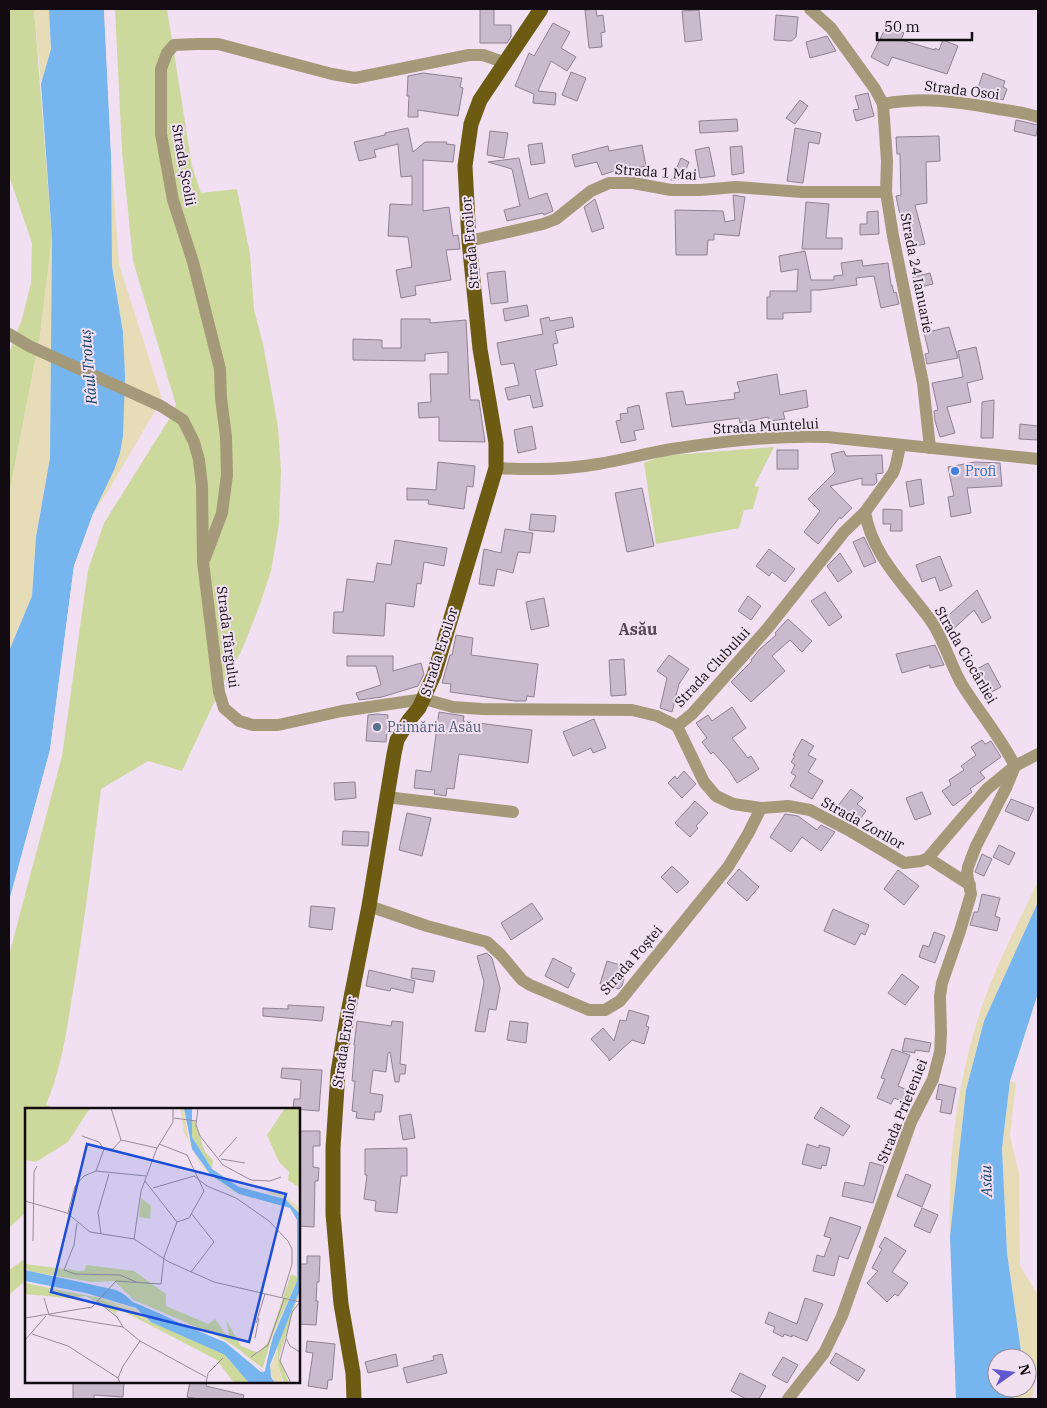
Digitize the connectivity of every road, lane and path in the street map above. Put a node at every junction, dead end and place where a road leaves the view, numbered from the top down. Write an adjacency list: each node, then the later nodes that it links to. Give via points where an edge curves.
1 (541, 9): 3 (main road, Strada Eroilor)
2 (810, 9): 4 (street, via 831,28)
3 (506, 63): 7 (main road, Strada Eroilor, via 480,100 471,124 465,166); 14 (street, Strada Școlii, via 483,55 469,55 355,78 218,44 174,45 167,53 161,69 161,134 173,200 220,369 226,437 227,475 222,513)
4 (883, 104): 5 (street, Strada Osoi, via 923,99); 6 (street, Strada 24 Ianuarie)
5 (1038, 117)
6 (886, 192): 7 (street, Strada 1 Mai, via 802,192 736,187 671,190 633,183 610,183 591,191 556,219 544,224); 10 (street, Strada 24 Ianuarie, via 923,382)
7 (468, 241): 12 (main road, Strada Eroilor, via 480,349 496,443)
8 (10, 338): 14 (street, Strada Târgului, via 162,406 183,420 199,460)
9 (900, 446): 10 (street, Strada Muntelui); 12 (street, Strada Muntelui, via 827,437 774,438 671,449 566,468); 13 (street, Strada Clubului, via 893,473)
10 (930, 448): 11 (street, Strada Muntelui)
11 (1038, 459)
12 (496, 468): 15 (main road, Strada Eroilor)
13 (865, 512): 16 (street, Strada Clubului, via 832,546 768,629 692,714); 18 (street, Strada Ciocârliei, via 880,554 932,622 961,682 1006,747)
14 (203, 562): 15 (street, Strada Târgului, via 219,692 224,708 239,721 253,725 278,725 342,711)
15 (424, 699): 16 (street, Strada Clubului, via 453,707 482,709 632,710 657,716); 19 (main road, Strada Eroilor, via 397,740)
16 (677, 726): 20 (street, Strada Zorilor, via 710,791 723,800)
17 (1038, 754): 18 (street)
18 (1015, 766): 22 (street, via 977,799); 23 (street, Strada Prieteniei, via 972,856 967,874)
19 (386, 797): 21 (street); 24 (main road, Strada Eroilor)
20 (761, 808): 22 (street, Strada Zorilor, via 788,806 810,810 898,861 912,863); 24 (street, Strada Poștei, via 739,850 716,883 620,1001 605,1010 589,1010 530,985 487,942)
21 (513, 812)
22 (928, 858): 23 (street)
23 (970, 885): 26 (street, Strada Prieteniei, via 968,907 942,983 940,1052 933,1079 911,1122 833,1336 824,1353)
24 (369, 906): 25 (main road, Strada Eroilor, via 340,1063 332,1186 340,1304 353,1373)
25 (354, 1399)
26 (788, 1399)

